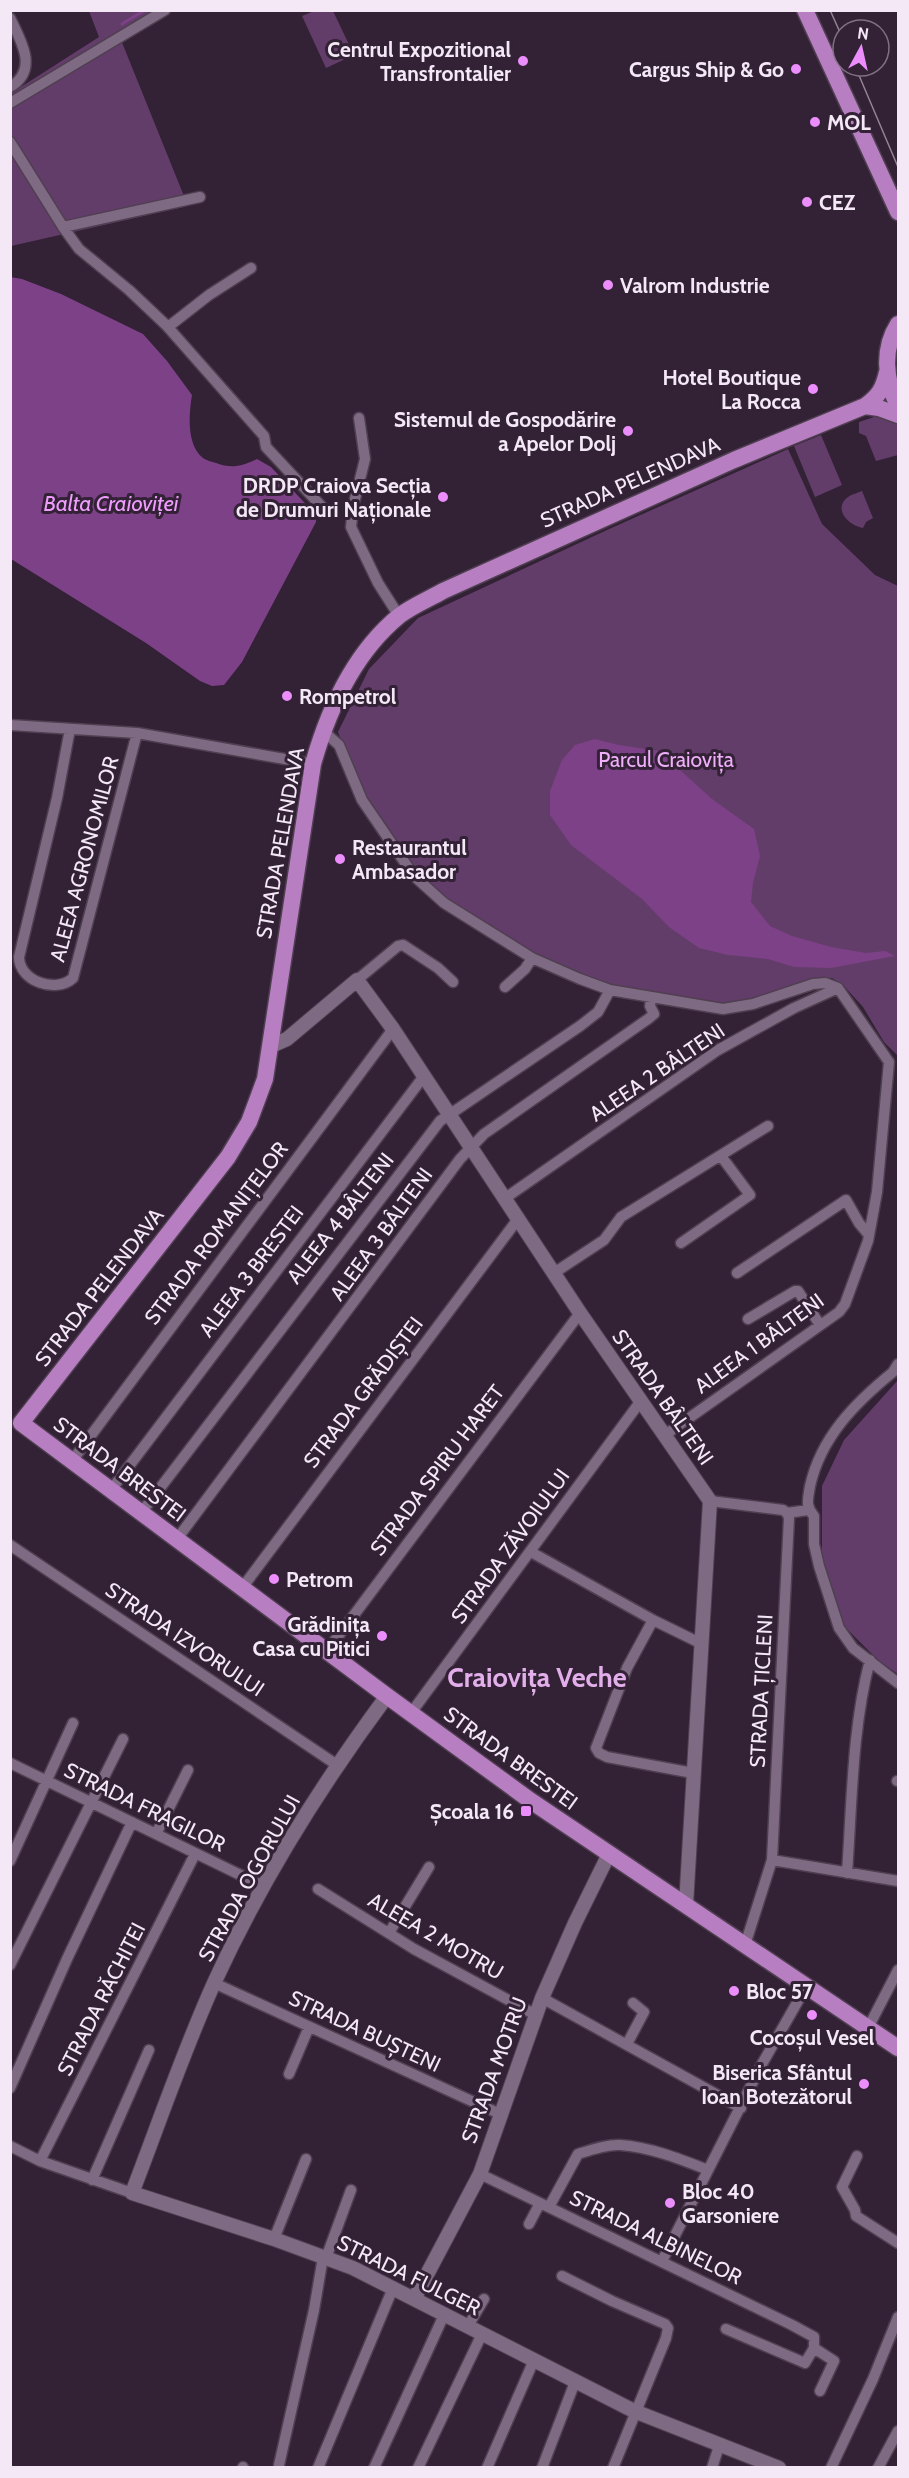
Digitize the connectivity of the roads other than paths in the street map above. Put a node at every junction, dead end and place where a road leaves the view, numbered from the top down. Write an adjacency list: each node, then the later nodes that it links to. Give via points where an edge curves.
1 (165, 10): 5 (street)
2 (805, 10): 9 (main road)
3 (10, 18): 4 (street, via 27,62 24,76)
4 (14, 85): 5 (street)
5 (24, 94): 6 (street)
6 (10, 103)
7 (10, 142): 10 (street)
8 (200, 197): 10 (street)
9 (898, 212)
10 (63, 227): 13 (street, via 79,249)
11 (251, 268): 13 (street)
12 (898, 324): 14 (main road, STRADA PELENDAVA, via 890,344)
13 (168, 327): 19 (street, via 258,428 266,447)
14 (887, 372): 15 (main road, STRADA PELENDAVA, via 879,395); 16 (main road, STRADA PELENDAVA)
15 (864, 406): 17 (main road); 20 (main road, STRADA PELENDAVA, via 453,586)
16 (898, 406)
17 (898, 415)
18 (359, 418): 20 (street, via 364,459 351,527)
19 (323, 508)
20 (399, 616): 23 (main road, STRADA PELENDAVA, via 349,676)
21 (10, 726): 22 (street)
22 (70, 729): 24 (street); 24 (street, ALEEA AGRONOMILOR, via 19,966 30,977 53,986 73,978)
23 (323, 731): 25 (main road, STRADA PELENDAVA); 26 (street, via 339,745 362,800 414,876 444,903)
24 (137, 733): 25 (street)
25 (313, 764): 34 (main road, STRADA PELENDAVA)
26 (532, 958): 29 (street); 31 (street)
27 (357, 980): 28 (street, via 403,945); 33 (street, STRADA BÂLTENI); 34 (street)
28 (453, 982)
29 (505, 987)
30 (838, 988): 32 (street, via 813,984 753,1004 723,1009); 35 (street, ALEEA 1 BÂLTENI); 41 (street, ALEEA 2 BÂLTENI, via 718,1050)
31 (610, 990): 32 (street); 37 (street, ALEEA 4 BÂLTENI, via 598,1012 580,1026)
32 (651, 998): 39 (street, ALEEA 3 BÂLTENI, via 654,1014 648,1019 484,1134)
33 (393, 1029): 36 (street, STRADA BÂLTENI); 54 (street, STRADA ROMANIȚELOR)
34 (271, 1046): 52 (main road, STRADA PELENDAVA, via 265,1079 249,1122 228,1157)
35 (894, 1064): 43 (street, ALEEA 1 BÂLTENI)
36 (424, 1076): 37 (street, STRADA BÂLTENI); 55 (street, ALEEA 3 BRESTEI)
37 (449, 1115): 39 (street, STRADA BÂLTENI); 58 (street, ALEEA 4 BÂLTENI, via 440,1120 393,1180)
38 (768, 1126): 40 (street)
39 (470, 1148): 41 (street, STRADA BÂLTENI); 60 (street, ALEEA 3 BÂLTENI)
40 (721, 1155): 44 (street, via 750,1195); 45 (street, via 621,1217 604,1240)
41 (504, 1199): 42 (street, STRADA BÂLTENI)
42 (518, 1219): 45 (street, STRADA BÂLTENI); 63 (street, STRADA GRĂDIȘTEI)
43 (869, 1235): 46 (street, via 846,1200); 49 (street, ALEEA 1 BÂLTENI, via 845,1304)
44 (681, 1243)
45 (554, 1273): 47 (street, STRADA BÂLTENI)
46 (737, 1273)
47 (580, 1313): 51 (street, STRADA BÂLTENI); 66 (street, STRADA SPIRU HARET)
48 (748, 1319): 49 (street, via 798,1291)
49 (820, 1325): 53 (street, ALEEA 1 BÂLTENI)
50 (898, 1364): 57 (street, via 848,1413 830,1437 815,1465)
51 (640, 1402): 53 (street, STRADA BÂLTENI); 62 (street, STRADA ZĂVOIULUI)
52 (21, 1423): 54 (main road, STRADA BRESTEI)
53 (665, 1435): 56 (street, STRADA BÂLTENI)
54 (72, 1461): 55 (main road, STRADA BRESTEI)
55 (111, 1490): 58 (main road, STRADA BRESTEI)
56 (710, 1501): 59 (street); 65 (street)
57 (808, 1510): 59 (street); 67 (street, via 814,1516 814,1544 839,1628 853,1648)
58 (141, 1513): 60 (main road, STRADA BRESTEI)
59 (787, 1513): 83 (street, STRADA ȚICLENI)
60 (177, 1539): 63 (main road, STRADA BRESTEI)
61 (10, 1545): 74 (street, STRADA IZVORULUI)
62 (531, 1552): 64 (street); 70 (street, STRADA ZĂVOIULUI)
63 (242, 1588): 66 (main road, STRADA BRESTEI)
64 (653, 1620): 65 (street); 76 (street, via 627,1668 596,1748 607,1757)
65 (702, 1644): 76 (street)
66 (327, 1651): 69 (main road, STRADA BRESTEI)
67 (870, 1660): 68 (street); 86 (street, via 856,1748)
68 (898, 1683)
69 (387, 1696): 70 (main road, STRADA BRESTEI); 74 (street, STRADA OGORULUI)
70 (411, 1713): 82 (main road, STRADA BRESTEI)
71 (72, 1724): 77 (street)
72 (123, 1739): 78 (street)
73 (10, 1763): 77 (street, STRADA FRAGILOR)
74 (338, 1765): 88 (street, STRADA OGORULUI)
75 (188, 1770): 80 (street)
76 (693, 1773): 90 (street)
77 (47, 1780): 78 (street, STRADA FRAGILOR); 84 (street)
78 (91, 1802): 79 (street, STRADA FRAGILOR); 93 (street)
79 (132, 1822): 80 (street, STRADA FRAGILOR); 106 (street)
80 (156, 1834): 81 (street, STRADA FRAGILOR)
81 (195, 1854): 88 (street, STRADA FRAGILOR); 112 (street, STRADA RĂCHITEI)
82 (609, 1854): 90 (main road, STRADA BRESTEI); 97 (street, STRADA MOTRU)
83 (772, 1860): 86 (street); 92 (street, STRADA ȚICLENI)
84 (10, 1861)
85 (429, 1867): 91 (street)
86 (847, 1873): 87 (street)
87 (898, 1881)
88 (263, 1886): 95 (street, STRADA OGORULUI)
89 (318, 1889): 91 (street, ALEEA 2 MOTRU)
90 (686, 1905): 92 (main road, STRADA BRESTEI)
91 (389, 1933): 99 (street, ALEEA 2 MOTRU)
92 (745, 1945): 96 (main road, STRADA BRESTEI)
93 (10, 1965)
94 (898, 1970): 101 (street)
95 (214, 1983): 100 (street, STRADA BUȘTENI); 117 (street, STRADA OGORULUI)
96 (806, 1987): 101 (main road, STRADA BRESTEI); 107 (street)
97 (542, 1998): 99 (street, STRADA MOTRU); 102 (street)
98 (633, 2003): 102 (street, via 644,2012)
99 (536, 2015): 108 (street, STRADA MOTRU)
100 (309, 2027): 105 (street); 108 (street, STRADA BUȘTENI)
101 (868, 2028): 103 (main road, STRADA BRESTEI)
102 (627, 2044): 107 (street)
103 (898, 2048)
104 (149, 2050): 115 (street)
105 (289, 2074)
106 (10, 2088)
107 (741, 2108): 113 (street)
108 (500, 2114): 114 (street, STRADA MOTRU)
109 (10, 2146): 112 (street, STRADA FULGER)
110 (857, 2156): 121 (street, via 842,2187 856,2216)
111 (306, 2159): 120 (street)
112 (40, 2161): 115 (street, STRADA FULGER)
113 (708, 2170): 118 (street, via 657,2152 618,2144 589,2150 578,2154); 123 (street)
114 (480, 2174): 118 (street, STRADA ALBINELOR); 126 (street, STRADA MOTRU)
115 (92, 2180): 117 (street, STRADA FULGER)
116 (351, 2190): 122 (street)
117 (132, 2193): 120 (street, STRADA FULGER)
118 (545, 2205): 119 (street); 123 (street, STRADA ALBINELOR)
119 (529, 2224)
120 (274, 2239): 122 (street, STRADA FULGER)
121 (898, 2243)
122 (325, 2258): 125 (street, STRADA FULGER); 140 (street)
123 (662, 2260): 133 (street, STRADA ALBINELOR)
124 (562, 2276): 137 (street, via 668,2328)
125 (393, 2288): 126 (street, STRADA FULGER); 141 (street)
126 (414, 2299): 128 (street, STRADA FULGER)
127 (484, 2300): 130 (street)
128 (444, 2315): 130 (street, STRADA FULGER); 142 (street)
129 (898, 2317): 149 (street)
130 (468, 2326): 132 (street, STRADA FULGER)
131 (726, 2329): 133 (street, via 805,2363)
132 (482, 2334): 134 (street, STRADA FULGER); 143 (street)
133 (814, 2343): 136 (street, STRADA ALBINELOR, via 834,2361)
134 (534, 2360): 135 (street, STRADA FULGER); 144 (street)
135 (575, 2382): 137 (street, STRADA FULGER); 145 (street)
136 (820, 2391)
137 (634, 2411): 139 (street, STRADA FULGER); 146 (street)
138 (898, 2431): 150 (street)
139 (719, 2446): 147 (street); 148 (street, STRADA FULGER)
140 (279, 2465)
141 (318, 2468)
142 (374, 2468)
143 (418, 2468)
144 (487, 2468)
145 (542, 2468)
146 (613, 2468)
147 (712, 2468)
148 (779, 2468)
149 (831, 2468)
150 (878, 2468)

